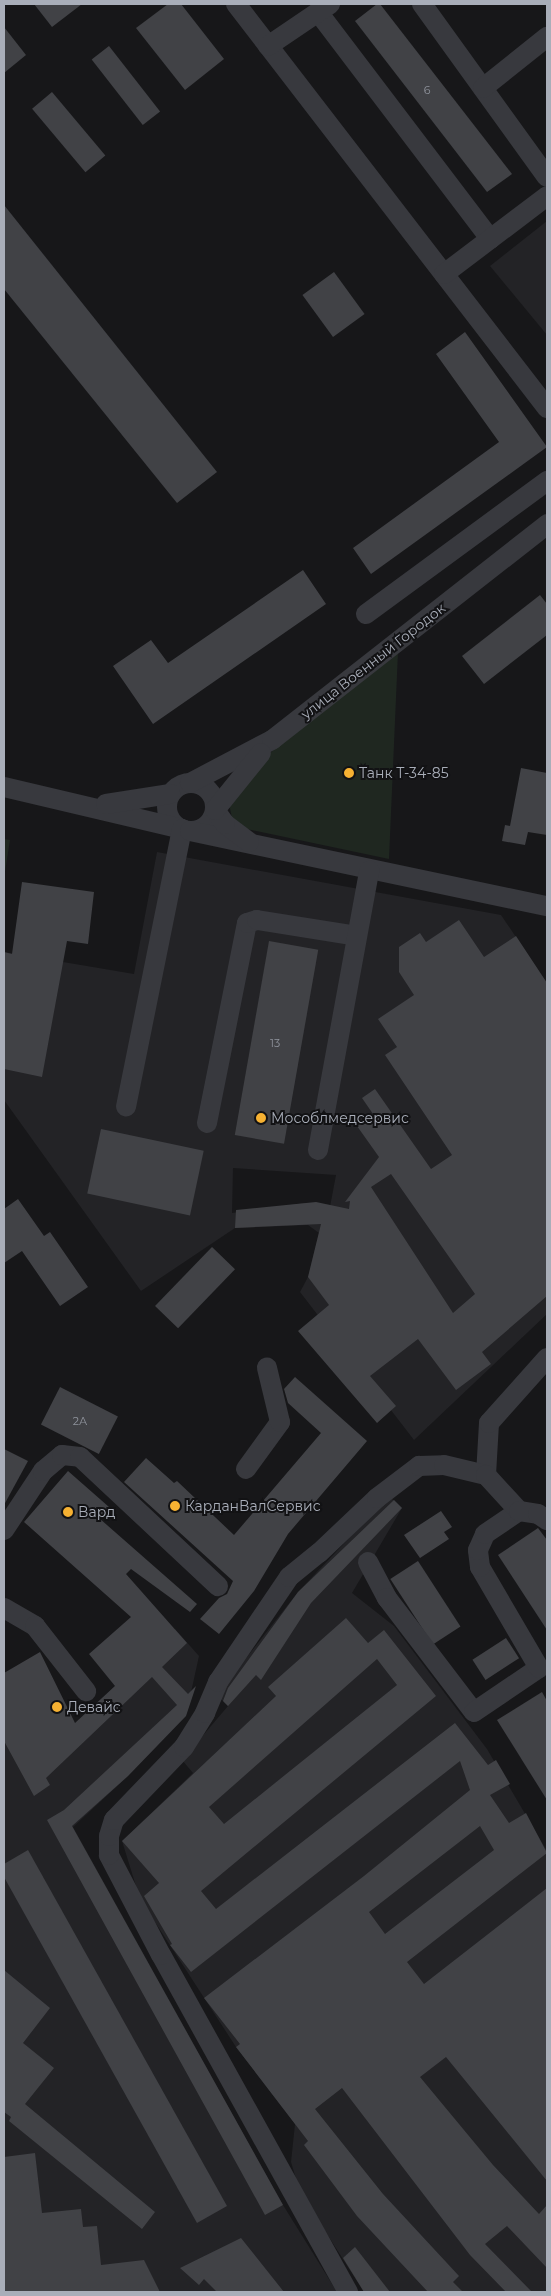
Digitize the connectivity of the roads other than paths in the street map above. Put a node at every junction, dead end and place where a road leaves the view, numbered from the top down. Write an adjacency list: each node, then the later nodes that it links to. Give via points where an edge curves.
1 (236, 4): 5 (street)
2 (422, 4): 6 (street)
3 (324, 8): 5 (street); 9 (street)
4 (547, 37): 6 (street)
5 (268, 46): 10 (street)
6 (483, 88): 7 (street)
7 (547, 177)
8 (547, 196): 9 (street)
9 (490, 239): 10 (street)
10 (444, 274): 11 (street)
11 (547, 408)
12 (547, 481): 14 (street)
13 (547, 524): 15 (street, улица Военный Городок)
14 (366, 614)
15 (272, 740): 16 (street, улица Военный Городок); 20 (street)
16 (190, 783): 18 (street, via 178,786); 20 (street, via 208,791)
17 (4, 787): 19 (street)
18 (170, 794): 19 (street); 21 (street, via 166,805 168,816)
19 (91, 805): 21 (street)
20 (214, 810): 21 (street, via 208,824); 22 (street, via 239,836)
21 (186, 830): 22 (street); 26 (street)
22 (256, 846): 23 (street)
23 (369, 871): 24 (street); 25 (street)
24 (545, 909)
25 (357, 936): 27 (street, via 257,920 247,923); 28 (street)
26 (126, 1106)
27 (207, 1123)
28 (318, 1150)
29 (547, 1358): 32 (street, via 489,1423)
30 (266, 1368): 31 (street, via 280,1422)
31 (246, 1468)
32 (486, 1475): 33 (street); 41 (street, via 444,1465 419,1466 377,1498 319,1553 288,1577 218,1682 205,1713 184,1747 114,1820 109,1836 109,1855 161,1955)
33 (519, 1511): 34 (street, via 538,1514); 39 (street, via 485,1534 478,1550 480,1567)
34 (547, 1520)
35 (4, 1530): 37 (street, via 43,1472 62,1455 80,1457)
36 (368, 1562): 39 (street, via 387,1598 474,1712)
37 (218, 1586)
38 (4, 1608): 40 (street, via 35,1626)
39 (543, 1674)
40 (86, 1691)
41 (348, 2292)

